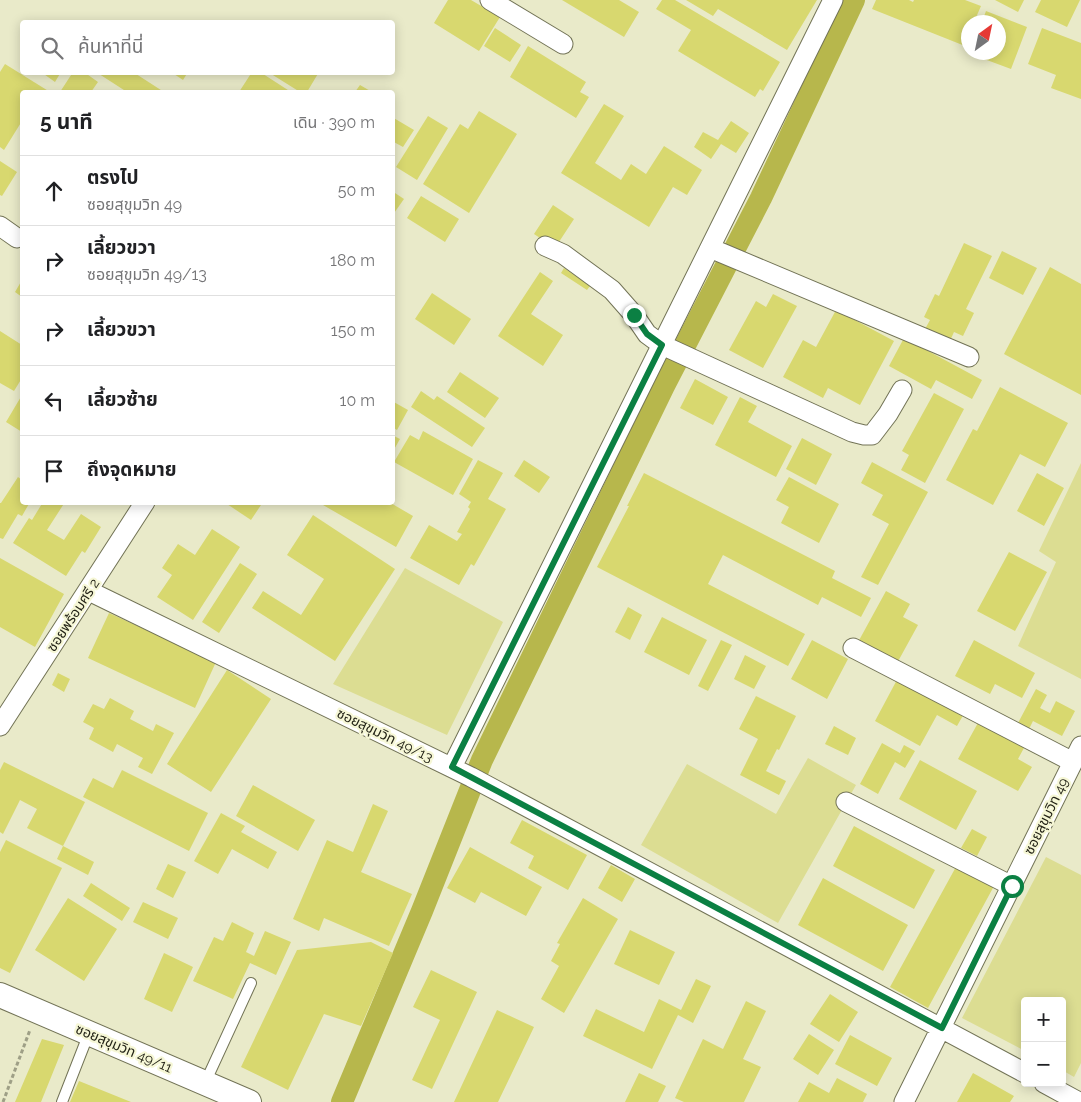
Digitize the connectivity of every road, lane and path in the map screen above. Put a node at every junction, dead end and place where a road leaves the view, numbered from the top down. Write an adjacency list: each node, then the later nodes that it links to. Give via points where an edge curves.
1 (490, 0): 3 (street)
2 (833, 0): 7 (street)
3 (563, 44)
4 (0, 226): 5 (street)
5 (17, 238)
6 (546, 246): 8 (street, via 563,254 612,290 647,334)
7 (710, 248): 8 (street); 9 (street)
8 (662, 345): 10 (street, via 864,435 872,435); 16 (street)
9 (969, 357)
10 (902, 390)
11 (143, 505): 12 (street, ซอยพร้อมศรี 2)
12 (89, 591): 14 (street, ซอยพร้อมศรี 2); 16 (street, ซอยสุขุมวิท 49/13)
13 (854, 648): 15 (street)
14 (0, 726)
15 (1077, 754): 18 (street, ซอยสุขุมวิท 49)
16 (452, 767): 22 (street, ซอยสุขุมวิท 49/13)
17 (846, 802): 18 (street)
18 (1012, 886): 22 (street, ซอยสุขุมวิท 49)
19 (251, 983): 25 (lane)
20 (0, 995): 21 (street, ซอยสุขุมวิท 49/11)
21 (37, 1010): 23 (street, ซอยสุขุมวิท 49/11); 27 (path)
22 (942, 1028): 24 (street, ซอยสุขุมวิท 49/13); 30 (street, ซอยสุขุมวิท 49)
23 (89, 1033): 25 (street, ซอยสุขุมวิท 49/11); 28 (lane)
24 (1021, 1071)
25 (205, 1083): 29 (street, ซอยสุขุมวิท 49/11)
26 (1051, 1087): 31 (street)
27 (3, 1102)
28 (62, 1102)
29 (249, 1102)
30 (904, 1102)
31 (1079, 1102)

